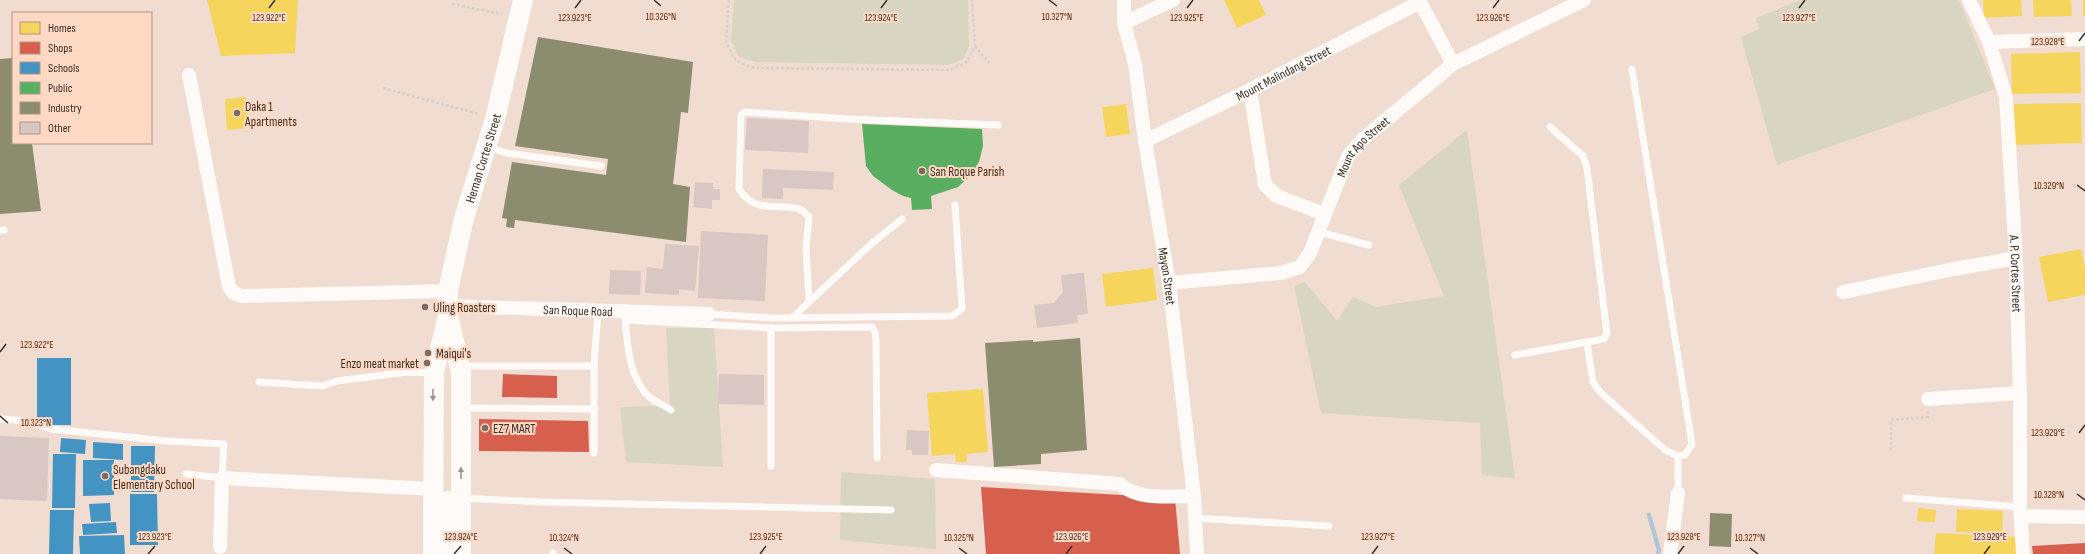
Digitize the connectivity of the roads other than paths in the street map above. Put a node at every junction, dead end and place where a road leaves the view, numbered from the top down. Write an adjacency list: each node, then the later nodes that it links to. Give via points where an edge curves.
1 (1124, 0): 7 (street, Mayon Street)
2 (1173, 0): 7 (street)
3 (1969, 0): 9 (street, A. P. Cortes Street)
4 (1419, 1): 10 (street); 13 (street, Mount Malindang Street)
5 (1578, 1): 10 (street, Mount Apo Street)
6 (520, 9): 17 (main road, Hernan Cortes Street, via 495,119)
7 (1124, 23): 16 (street, Mayon Street, via 1135,64)
8 (2085, 39): 9 (street)
9 (1989, 42): 24 (street, A. P. Cortes Street, via 2006,97)
10 (1453, 64): 20 (street, Mount Apo Street, via 1368,134 1348,156)
11 (1632, 69): 46 (lane, via 1692,444 1685,455)
12 (189, 75): 28 (street, San Roque Road, via 229,287 234,293 241,296)
13 (1250, 90): 16 (street, Mount Malindang Street); 20 (street, via 1265,185 1277,196)
14 (998, 125): 27 (lane, via 745,112 741,115 739,189 744,198 766,207 800,209 809,217 806,248)
15 (1550, 127): 34 (lane, via 1583,156 1587,168 1607,334 1604,339)
16 (1145, 141): 25 (street, Mayon Street)
17 (486, 147): 18 (lane, via 507,153); 28 (main road, Hernan Cortes Street, via 464,218)
18 (601, 166)
19 (955, 205): 32 (lane, via 962,309 952,316)
20 (1324, 214): 22 (street, Mount Apo Street)
21 (902, 219): 27 (lane)
22 (1319, 232): 23 (lane); 25 (street, Mount Apo Street, via 1310,253 1300,267 1281,273)
23 (1370, 245)
24 (2016, 258): 26 (street); 39 (street, A. P. Cortes Street)
25 (1170, 283): 54 (street, Mayon Street)
26 (1843, 292)
27 (810, 300): 32 (lane)
28 (448, 304): 29 (street, San Roque Road); 37 (main road, Hernan Cortes Street); 37 (main road, Hernan Cortes Street)
29 (598, 310): 31 (street, San Roque Road); 36 (lane)
30 (709, 314): 31 (street, San Roque Road); 32 (lane)
31 (625, 315): 33 (lane); 43 (lane, via 632,368 641,387 652,399)
32 (792, 318)
33 (771, 328): 47 (lane, via 872,327 876,340); 48 (lane)
34 (1587, 343): 35 (lane); 46 (lane, via 1593,382 1600,392 1666,450)
35 (1516, 355)
36 (594, 366): 37 (lane); 42 (lane)
37 (447, 370): 38 (lane, via 407,372 337,381 322,386); 41 (main road, Hernan Cortes Street); 52 (main road, Hernan Cortes Street, one-way to 52); 64 (main road, Hernan Cortes Street)
38 (259, 382)
39 (2020, 393): 40 (street); 58 (street, A. P. Cortes Street)
40 (1928, 399)
41 (461, 408): 42 (lane); 55 (main road, Hernan Cortes Street, one-way to 41)
42 (594, 409): 45 (lane)
43 (671, 410)
44 (0, 419): 51 (lane, via 27,421 51,430 224,444)
45 (594, 453)
46 (1678, 456): 53 (lane)
47 (877, 458)
48 (771, 466)
49 (936, 470): 54 (street, via 1120,484 1128,491 1143,495)
50 (186, 474): 51 (lane)
51 (222, 478): 52 (street); 62 (street)
52 (433, 489): 63 (main road, Hernan Cortes Street)
53 (1678, 494): 67 (street)
54 (1194, 496): 60 (street, Mayon Street)
55 (461, 498): 57 (lane); 65 (main road, Hernan Cortes Street)
56 (1906, 498): 58 (lane)
57 (892, 510)
58 (2020, 511): 59 (street); 68 (street, A. P. Cortes Street)
59 (2085, 516)
60 (1194, 518): 61 (lane); 66 (street, Mayon Street)
61 (1329, 526)
62 (220, 547)
63 (432, 554)
64 (447, 554)
65 (461, 554)
66 (1197, 554)
67 (1670, 554)
68 (2023, 554)

